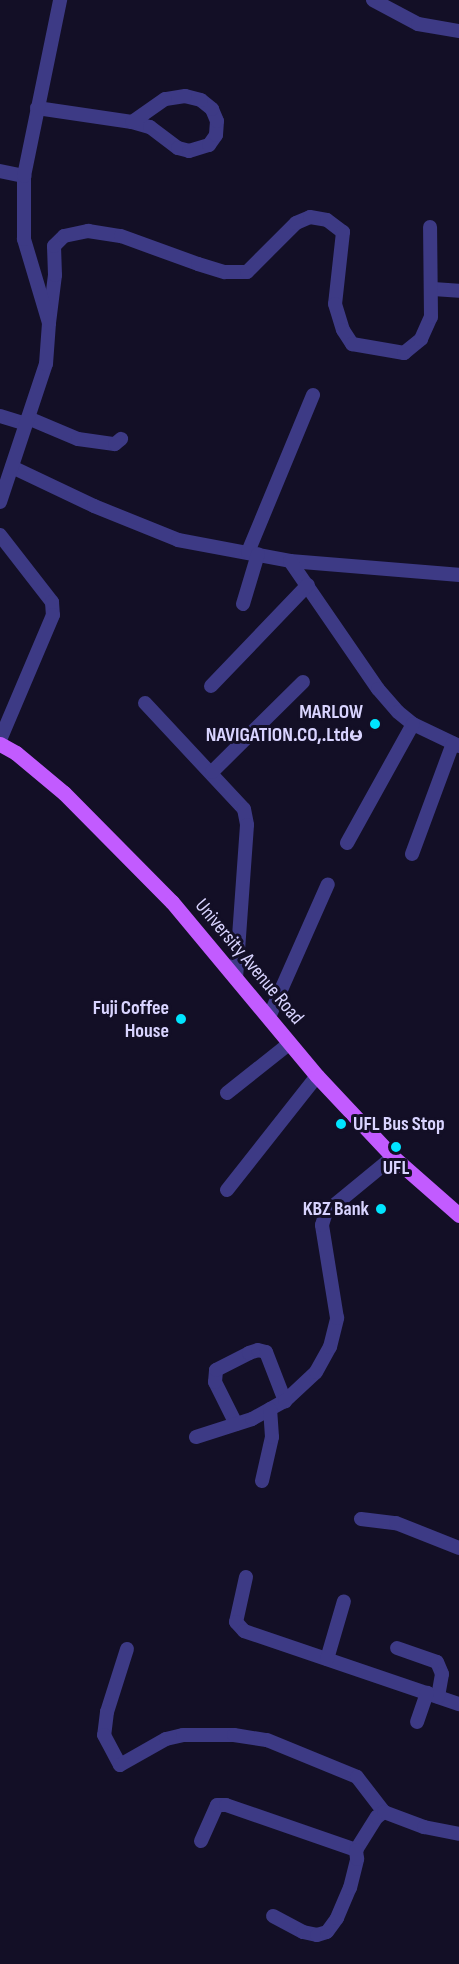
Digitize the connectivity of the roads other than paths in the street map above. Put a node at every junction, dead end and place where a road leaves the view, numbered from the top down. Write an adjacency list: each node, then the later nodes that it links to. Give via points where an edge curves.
1 (60, 0): 4 (street)
2 (373, 0): 3 (street, via 418,24)
3 (459, 32)
4 (37, 108): 5 (street); 7 (street)
5 (132, 122): 5 (street, via 150,127 178,148 189,151 209,145 216,135 217,121 212,109 201,99 185,96 165,99)
6 (0, 171): 7 (street)
7 (24, 176): 11 (street, via 24,238)
8 (430, 227): 9 (street)
9 (433, 290): 10 (street); 11 (street, via 431,317 421,339 404,353 352,344 343,330 335,304 343,232 327,220 310,217 296,223 247,272 225,272 121,236 88,231 64,236 54,246)
10 (459, 291)
11 (49, 323): 14 (street, via 46,364)
12 (313, 395): 19 (street)
13 (0, 416): 14 (street)
14 (27, 421): 15 (street, via 78,440 115,444); 16 (street)
15 (121, 439)
16 (12, 467): 17 (street); 19 (street, via 178,540)
17 (0, 502)
18 (0, 535): 28 (street, via 52,602 52,615)
19 (253, 553): 20 (street); 23 (street)
20 (290, 561): 21 (street); 22 (street)
21 (459, 575)
22 (308, 585): 25 (street); 27 (street, via 378,689)
23 (243, 604)
24 (303, 682): 30 (street)
25 (211, 686)
26 (145, 703): 30 (street)
27 (413, 724): 29 (street); 31 (street)
28 (0, 742): 34 (main road, University Avenue Road, via 64,793 172,902)
29 (456, 745): 32 (street)
30 (212, 772): 34 (street, via 244,809 247,825)
31 (347, 843)
32 (412, 854)
33 (328, 884): 35 (street)
34 (236, 978): 35 (main road, University Avenue Road)
35 (269, 1017): 36 (main road, University Avenue Road)
36 (290, 1043): 37 (main road, University Avenue Road); 38 (street)
37 (317, 1076): 39 (main road, University Avenue Road); 40 (street)
38 (227, 1093)
39 (393, 1157): 41 (main road, University Avenue Road); 42 (street, via 326,1212 322,1232 337,1318 330,1347 316,1372)
40 (227, 1190)
41 (459, 1215)
42 (285, 1401): 43 (street); 44 (street, via 266,1352 249,1353 216,1370 215,1382)
43 (270, 1409): 44 (street); 46 (street, via 272,1437)
44 (236, 1424): 45 (street)
45 (196, 1437)
46 (262, 1481)
47 (361, 1519): 48 (street, via 396,1523)
48 (459, 1548)
49 (246, 1577): 53 (street, via 236,1622 244,1631)
50 (344, 1601): 53 (street)
51 (397, 1648): 54 (street, via 437,1662 442,1674)
52 (128, 1649): 57 (street, via 107,1712 104,1735 120,1765 166,1739 183,1735 234,1735 267,1740 357,1777)
53 (327, 1659): 54 (street)
54 (433, 1695): 55 (street); 56 (street)
55 (459, 1704)
56 (417, 1722)
57 (384, 1812): 58 (street, via 424,1827); 60 (street)
58 (459, 1834)
59 (201, 1841): 60 (street, via 217,1804)
60 (356, 1850): 61 (street, via 350,1888 327,1932 303,1932)
61 (273, 1916)

